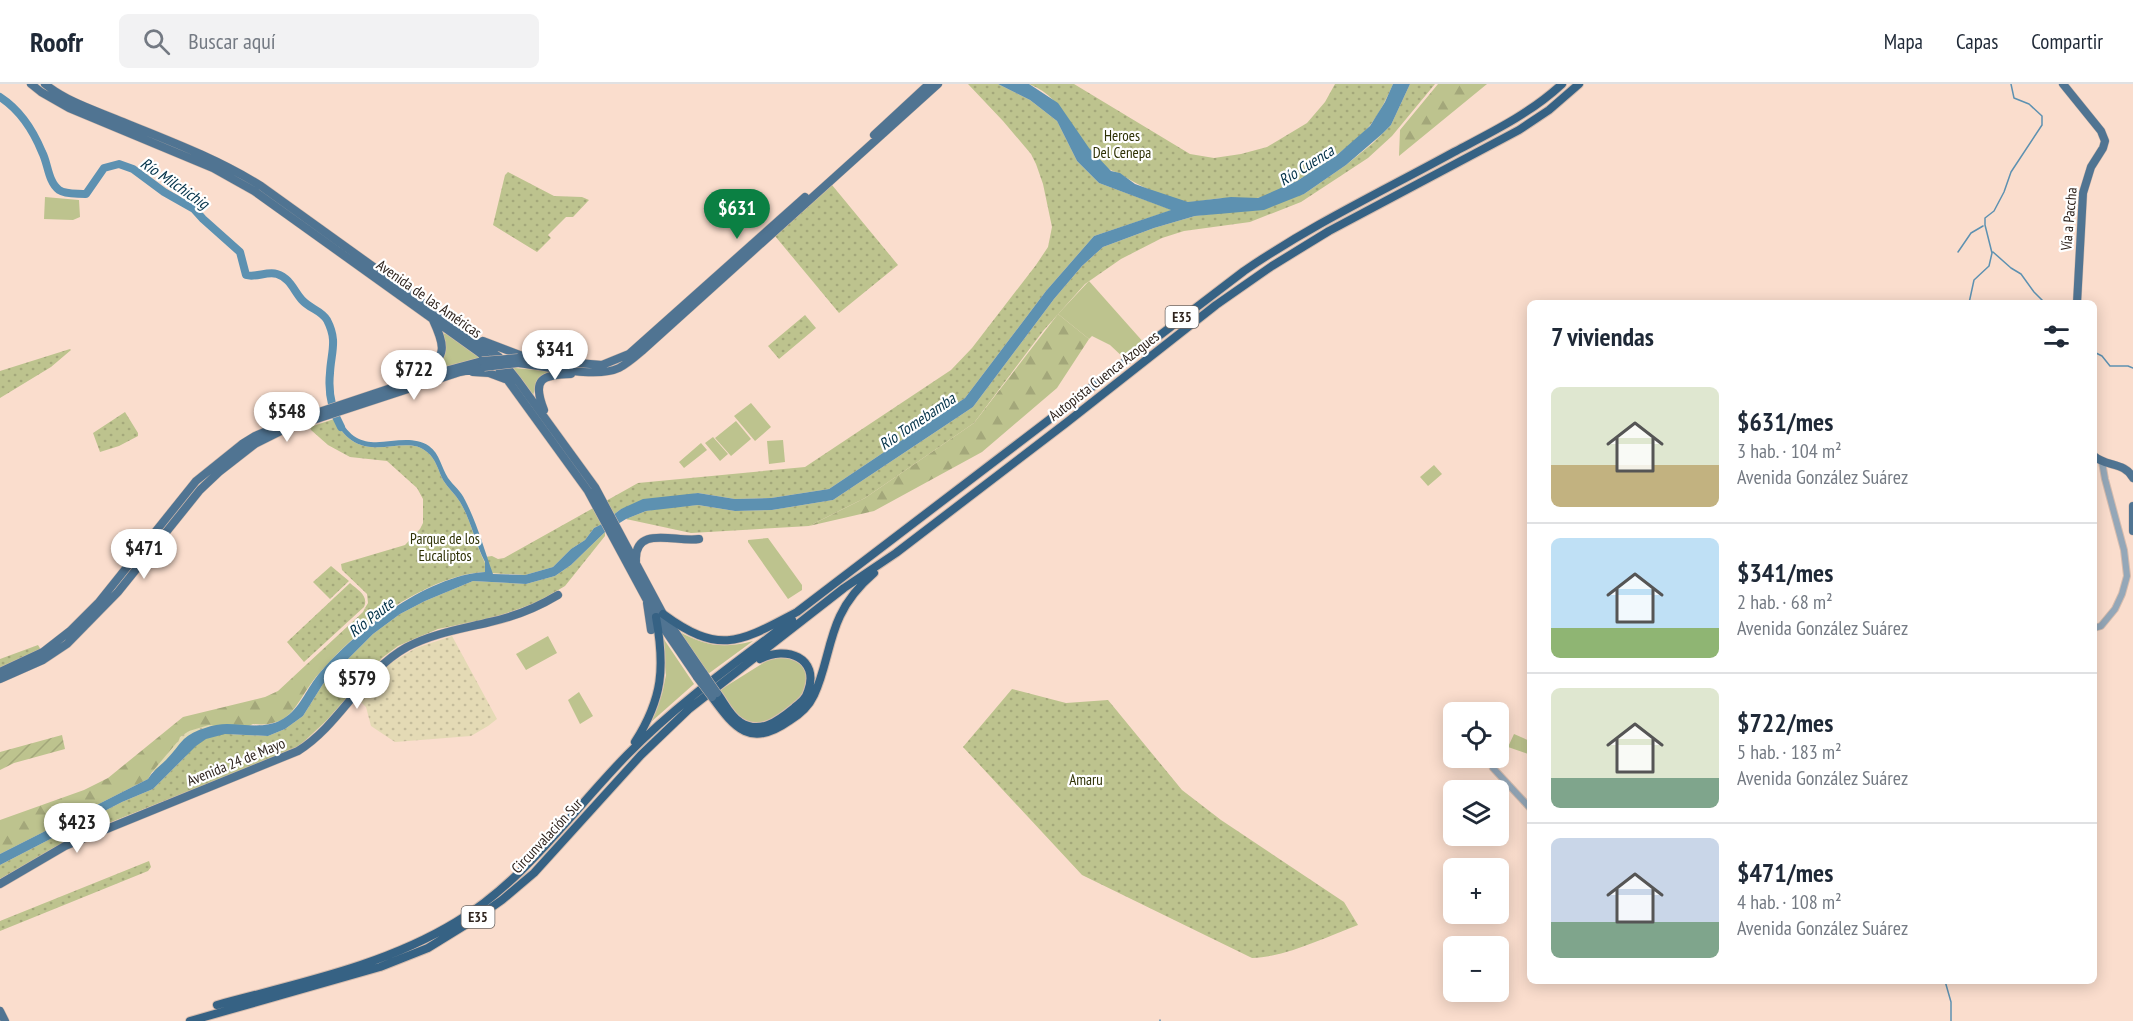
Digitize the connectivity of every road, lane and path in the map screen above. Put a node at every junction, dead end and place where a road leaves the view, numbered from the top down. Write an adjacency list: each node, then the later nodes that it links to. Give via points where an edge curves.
1 (31, 84): 9 (main road, Avenida de las Américas, via 69,108 213,168 254,191)
2 (45, 84): 10 (main road, Avenida de las Américas, via 72,100 241,173)
3 (929, 84): 11 (main road, via 629,354 602,365)
4 (938, 84): 13 (main road, via 642,351 617,369)
5 (1562, 84): 29 (highway, Autopista Cuenca Azogues / E35, via 1512,121 1313,227 1247,268)
6 (1579, 84): 25 (highway, Autopista Cuenca Azogues / E35, via 1519,130 1329,231 1255,277)
7 (2063, 84): 8 (main road, Vía a Paccha, via 2105,141 2083,193)
8 (2077, 300)
9 (433, 319): 14 (main road, via 441,337 442,354); 15 (main road, Avenida de las Américas, via 489,360)
10 (468, 334): 11 (main road); 17 (main road, Avenida de las Américas, via 506,364)
11 (530, 358): 12 (main road)
12 (518, 361): 13 (main road); 14 (main road, bridge, via 483,364)
13 (593, 372): 17 (main road, via 552,375 543,380 537,391)
14 (426, 380): 15 (main road, via 479,372); 16 (main road)
15 (508, 381): 21 (main road, Avenida de las Américas)
16 (327, 413): 35 (main road, via 272,428 226,455 184,494 82,620 49,648); 36 (main road, via 270,436 226,466 200,490 118,592 67,644 43,660)
17 (547, 420): 21 (main road, Avenida de las Américas)
18 (2097, 458): 19 (main road)
19 (2102, 462): 20 (main road, via 2125,468); 31 (street, via 2127,576 2115,609)
20 (2133, 478)
21 (592, 489): 26 (main road, Avenida de las Américas); 28 (main road, Avenida de las Américas)
22 (2133, 506): 23 (main road)
23 (2133, 531)
24 (699, 539): 26 (main road, via 644,540 636,549)
25 (896, 553): 33 (highway, Autopista Cuenca Azogues / E35); 37 (highway, via 859,587 847,604 838,619 816,692 793,719 767,734 749,733 732,723)
26 (636, 563): 30 (main road, Avenida de las Américas)
27 (558, 595): 41 (main road, Avenida 24 de Mayo, via 499,620 445,632 406,648 387,661 298,751 65,846)
28 (647, 601): 30 (main road, Avenida de las Américas); 32 (main road)
29 (797, 612): 30 (highway, via 743,639 727,641 697,635); 38 (highway, Circunvalación Sur / E35, via 793,619 696,692)
30 (660, 615): 37 (main road, Avenida de las Américas, bridge); 38 (highway, via 660,684 644,727)
31 (2097, 627)
32 (651, 630)
33 (782, 637): 34 (highway, Circunvalación Sur / E35)
34 (741, 669): 37 (highway, via 769,654 792,653 808,670 808,691 800,703 776,722 758,727 738,721); 45 (highway, Circunvalación Sur / E35, via 689,709 641,755 534,873 469,923 422,951 380,967)
35 (0, 672)
36 (0, 679)
37 (714, 695)
38 (620, 760): 42 (highway, Circunvalación Sur / E35, via 521,873 456,923 379,958)
39 (1493, 768): 40 (street)
40 (1527, 805)
41 (0, 884)
42 (217, 1005)
43 (0, 1012): 44 (main road)
44 (3, 1021)
45 (190, 1021)

